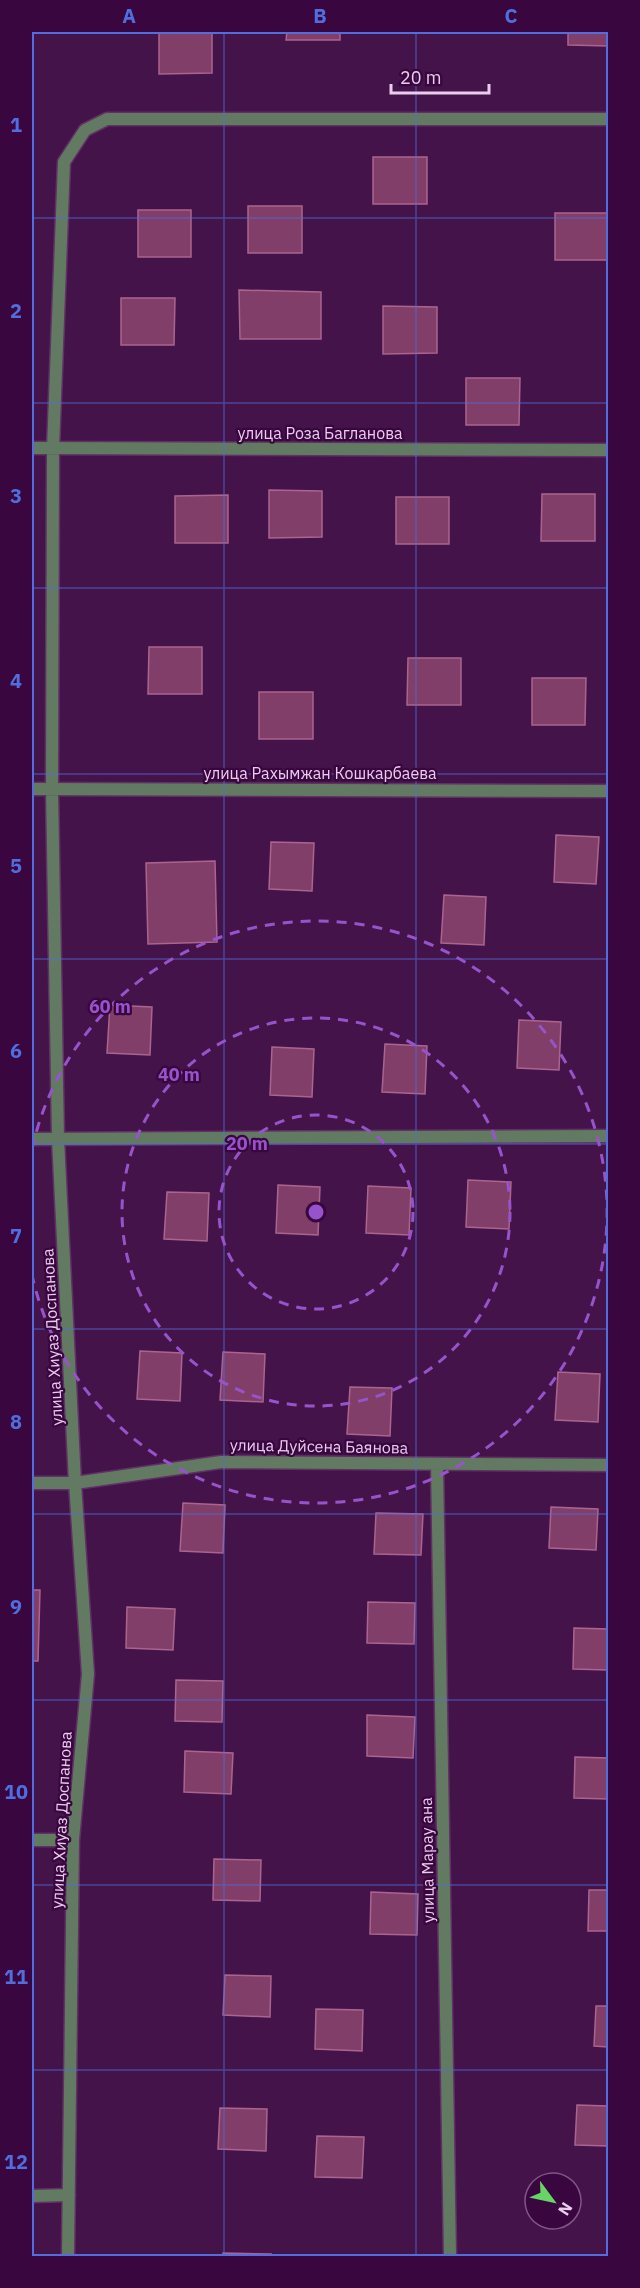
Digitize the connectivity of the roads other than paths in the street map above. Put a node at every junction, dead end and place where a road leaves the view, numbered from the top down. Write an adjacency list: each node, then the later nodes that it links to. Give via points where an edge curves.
1 (609, 119): 3 (street, улица Хиуаз Доспанова, via 107,119 85,130 64,162)
2 (32, 448): 3 (street, улица Роза Багланова)
3 (53, 449): 4 (street, улица Роза Багланова); 6 (street, улица Хиуаз Доспанова)
4 (609, 450)
5 (32, 789): 6 (street, улица Рахымжан Кошкарбаева)
6 (52, 789): 7 (street, улица Рахымжан Кошкарбаева); 10 (street, улица Хиуаз Доспанова)
7 (609, 791)
8 (609, 1136): 10 (street)
9 (32, 1139): 10 (street)
10 (58, 1139): 13 (street, улица Хиуаз Доспанова)
11 (437, 1464): 12 (street, улица Дуйсена Баянова); 13 (street, улица Дуйсена Баянова, via 221,1462); 20 (street, улица Марау ана)
12 (609, 1465)
13 (75, 1483): 14 (street, улица Дуйсена Баянова); 16 (street, улица Хиуаз Доспанова, via 88,1674)
14 (32, 1484)
15 (32, 1840): 16 (street)
16 (73, 1840): 17 (street, улица Хиуаз Доспанова)
17 (69, 2195): 18 (street); 19 (street, улица Хиуаз Доспанова)
18 (32, 2196)
19 (68, 2256)
20 (450, 2256)

